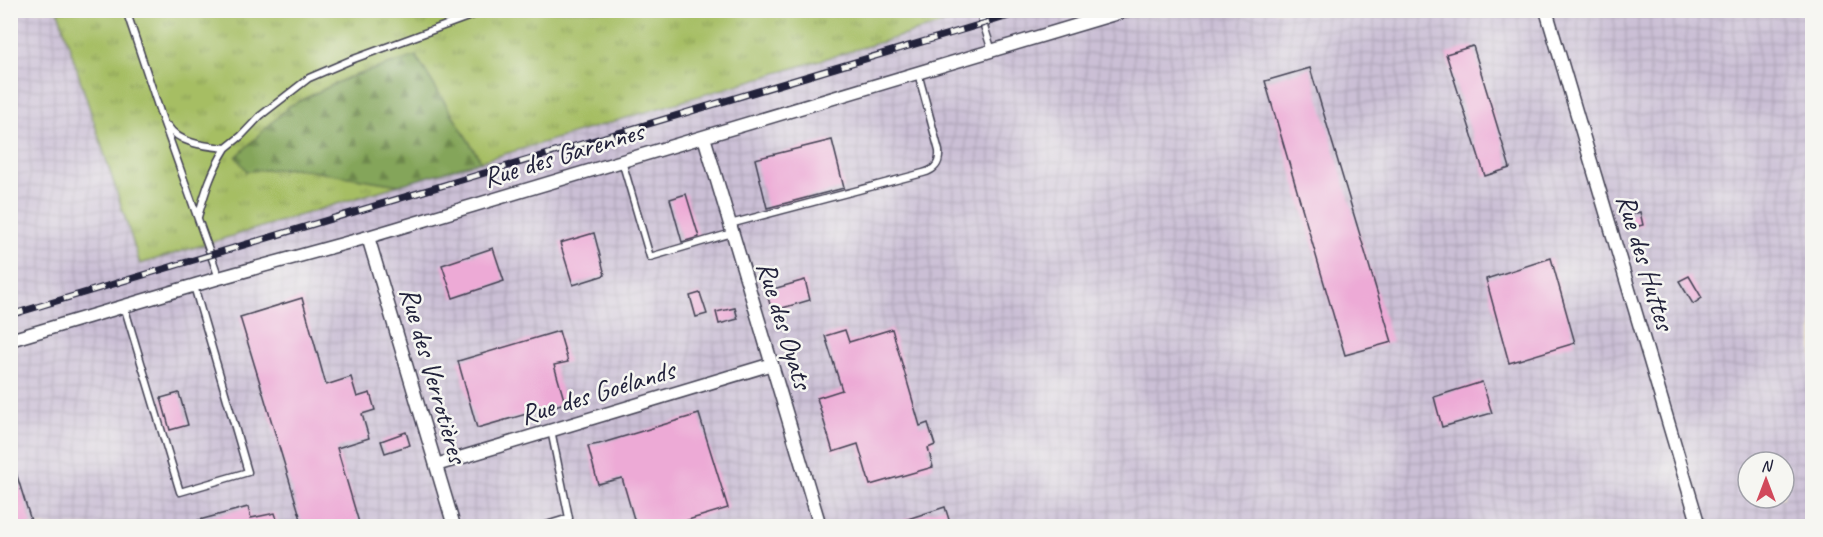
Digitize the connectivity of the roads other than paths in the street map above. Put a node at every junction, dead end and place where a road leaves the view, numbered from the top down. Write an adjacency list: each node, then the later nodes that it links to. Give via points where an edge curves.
1 (126, 10): 8 (lane)
2 (487, 10): 10 (lane, via 309,78)
3 (979, 10): 6 (lane)
4 (1128, 10): 6 (street, Rue des Garennes)
5 (1546, 10): 25 (street, Rue des Huttes)
6 (992, 51): 7 (street, Rue des Garennes)
7 (918, 73): 9 (street, Rue des Garennes); 13 (lane, via 939,151 934,169)
8 (161, 115): 10 (lane, via 182,139); 12 (lane)
9 (704, 137): 11 (street, Rue des Garennes); 13 (street, Rue des Oyats)
10 (226, 148): 12 (lane, via 215,166)
11 (622, 161): 13 (lane, via 650,257); 14 (street, Rue des Garennes)
12 (198, 218): 15 (lane)
13 (731, 229): 19 (street, Rue des Oyats)
14 (368, 237): 15 (street, Rue des Garennes); 21 (street, Rue des Verrotières)
15 (219, 278): 16 (street, Rue des Garennes)
16 (194, 285): 17 (street, Rue des Garennes); 17 (lane, via 248,472 180,492)
17 (124, 306): 18 (street, Rue des Garennes)
18 (10, 340)
19 (772, 364): 20 (street, Rue des Goélands); 24 (street, Rue des Oyats)
20 (551, 430): 21 (street, Rue des Goélands); 23 (lane, via 569,518)
21 (436, 465): 22 (street, Rue des Verrotières)
22 (454, 526)
23 (543, 526)
24 (820, 526)
25 (1699, 526)

